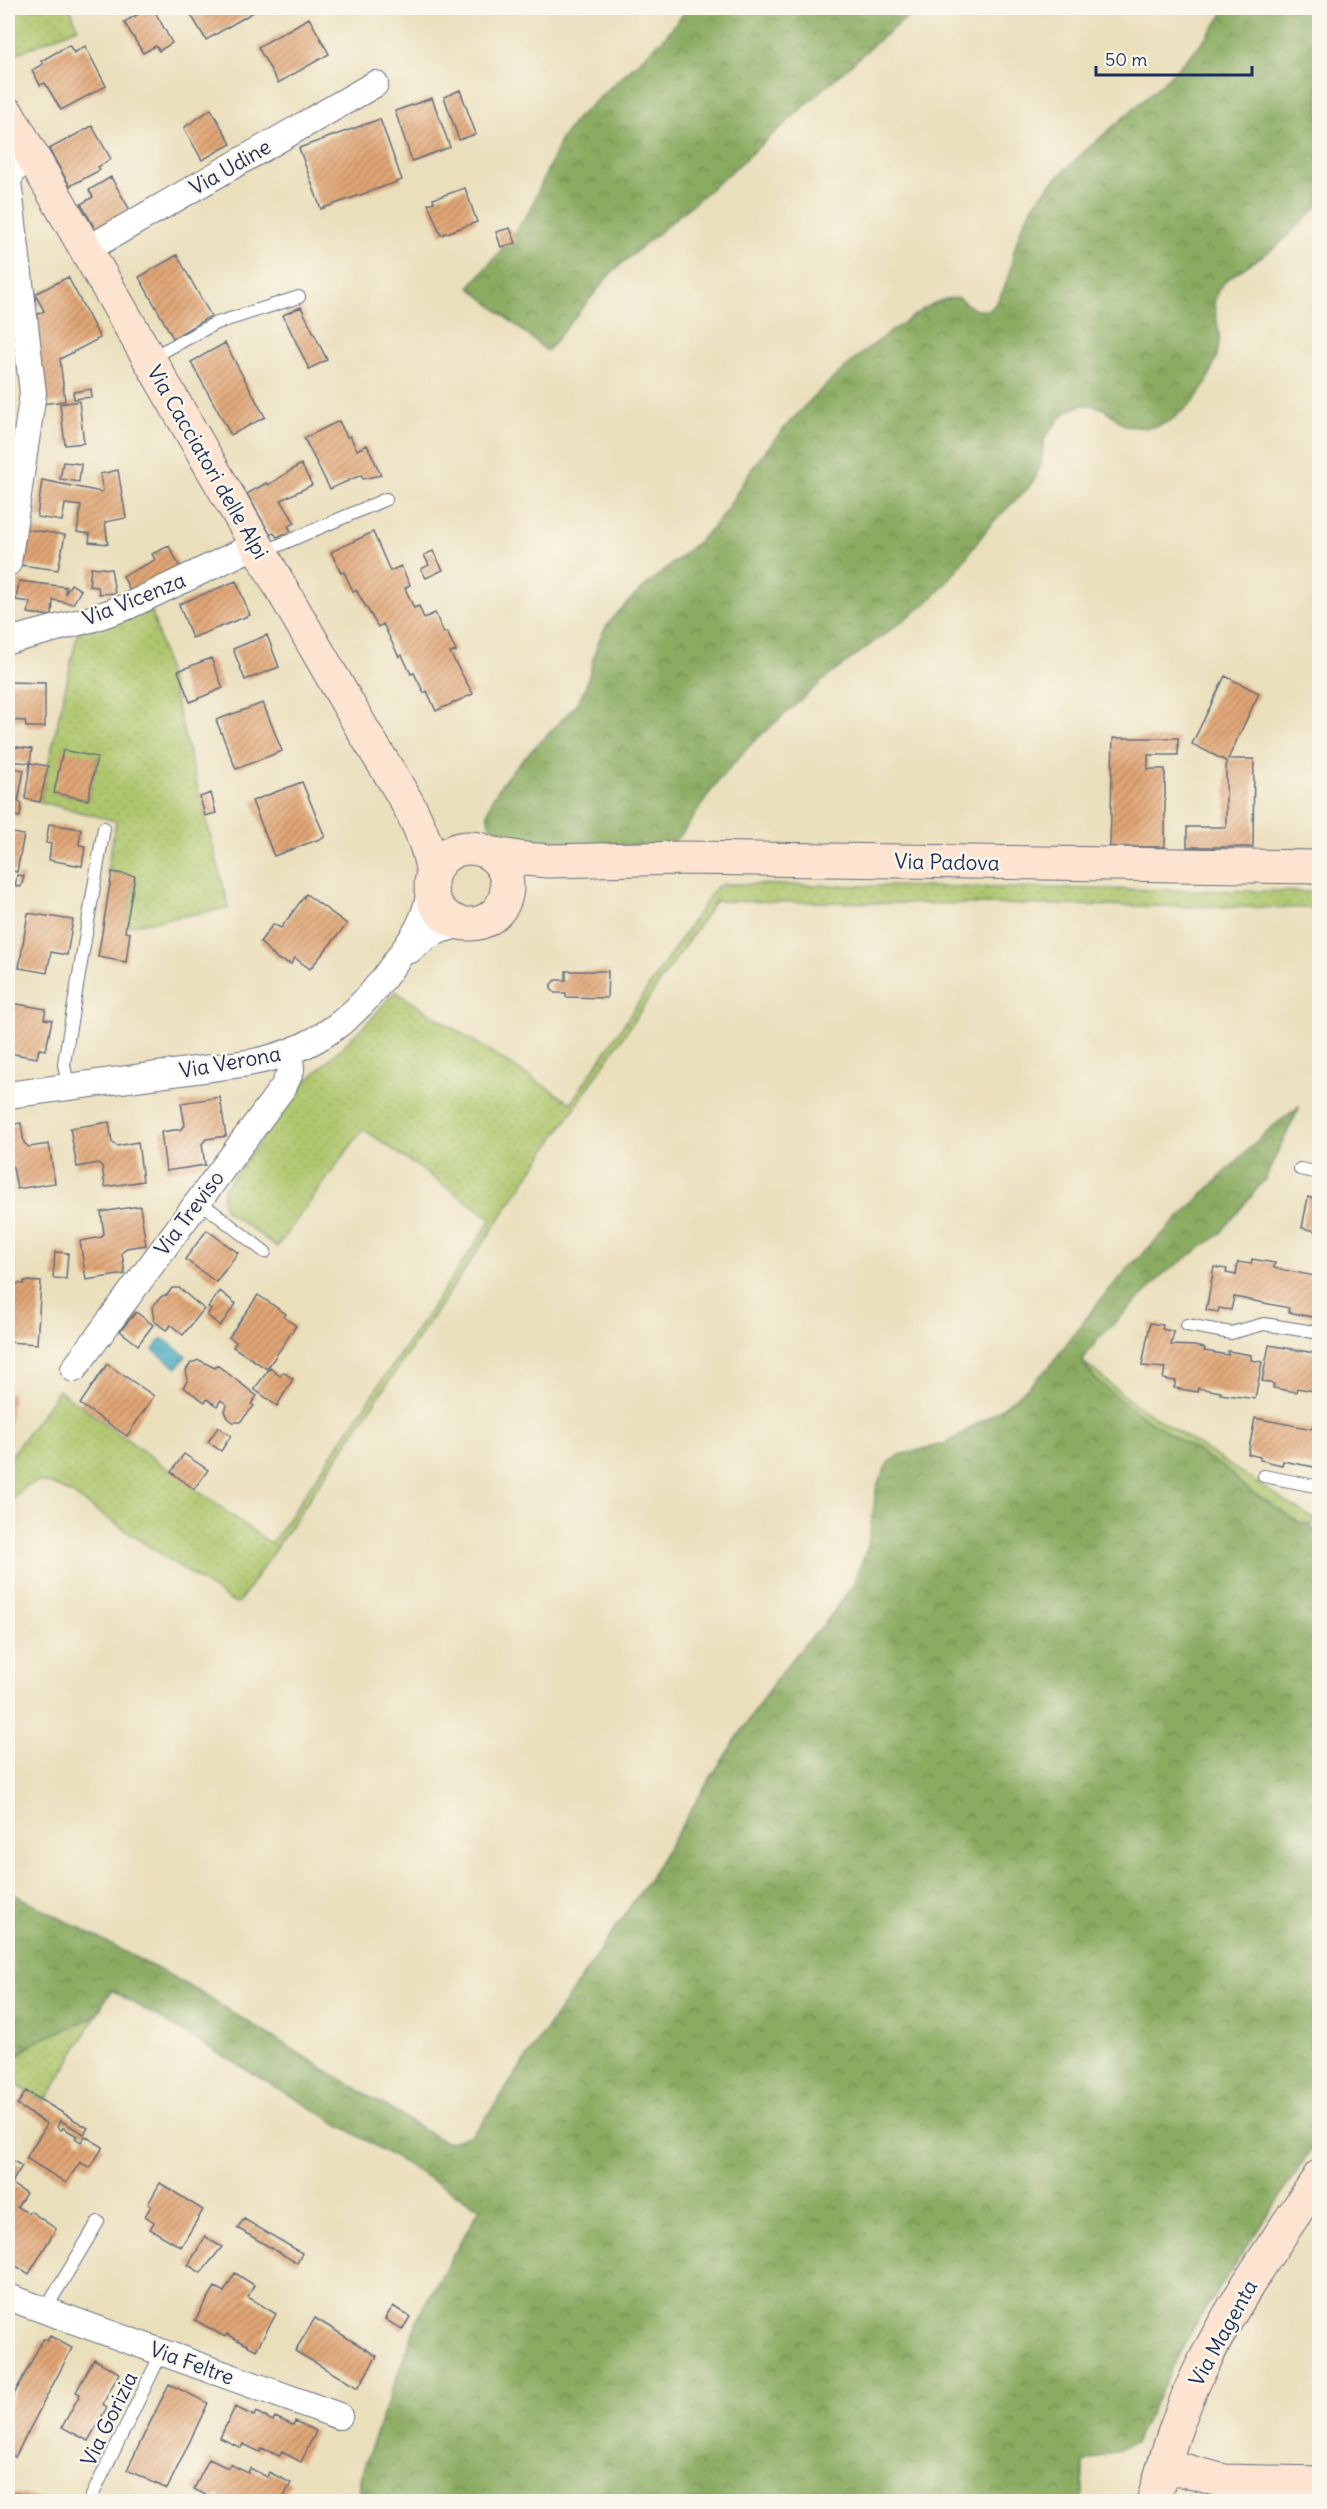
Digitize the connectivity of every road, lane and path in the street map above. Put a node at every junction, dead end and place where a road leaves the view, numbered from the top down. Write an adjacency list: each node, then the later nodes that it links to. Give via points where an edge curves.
1 (375, 84): 4 (street, Via Udine)
2 (8, 114): 3 (street, Via Cacciatori delle Alpi)
3 (33, 158): 4 (street, Via Cacciatori delle Alpi); 9 (street, via 12,171 8,181 33,393)
4 (86, 250): 6 (street, Via Cacciatori delle Alpi)
5 (299, 297): 6 (lane, via 214,324)
6 (149, 360): 8 (street, Via Cacciatori delle Alpi)
7 (386, 499): 8 (lane)
8 (259, 549): 10 (street, Via Vicenza, via 126,607); 11 (street, Via Cacciatori delle Alpi)
9 (8, 563)
10 (8, 641)
11 (410, 808): 13 (street, Via Cacciatori delle Alpi, via 439,835); 16 (street, Via Cacciatori delle Alpi, via 424,836)
12 (104, 828): 21 (lane, via 64,1060)
13 (479, 850): 14 (street, Via Padova, via 525,860); 16 (street, via 452,851); 17 (street, via 502,866 506,875)
14 (575, 860): 15 (street, Via Padova, via 687,858); 17 (street, Via Padova, via 536,877)
15 (1320, 867)
16 (432, 880): 18 (street, Via Cacciatori delle Alpi, via 433,900 440,911); 19 (street, Via Verona, via 420,926)
17 (502, 906): 18 (street, via 486,920)
18 (465, 924): 19 (street, Via Verona, via 428,935)
19 (394, 964): 20 (street, Via Verona, via 370,997 345,1021 318,1040)
20 (290, 1052): 21 (street, Via Verona, via 249,1063); 25 (street, Via Treviso, via 288,1080)
21 (68, 1087): 22 (street, Via Verona)
22 (8, 1095)
23 (1300, 1169): 24 (lane)
24 (1320, 1173)
25 (199, 1201): 26 (lane); 29 (street, Via Treviso)
26 (265, 1252)
27 (1187, 1325): 28 (lane, via 1232,1333 1267,1324)
28 (1320, 1333)
29 (74, 1369)
30 (1264, 1476): 31 (lane)
31 (1320, 1487)
32 (1320, 2176): 38 (street, Via Magenta, via 1221,2329 1193,2385)
33 (98, 2222): 35 (lane)
34 (8, 2297): 35 (street, Via Feltre)
35 (45, 2310): 36 (street, Via Feltre)
36 (162, 2352): 37 (street, Via Feltre); 40 (lane, Via Gorizia)
37 (339, 2416)
38 (1164, 2465): 39 (street, via 1224,2481); 41 (street, Via Magenta)
39 (1320, 2483)
40 (89, 2502)
41 (1153, 2502)

